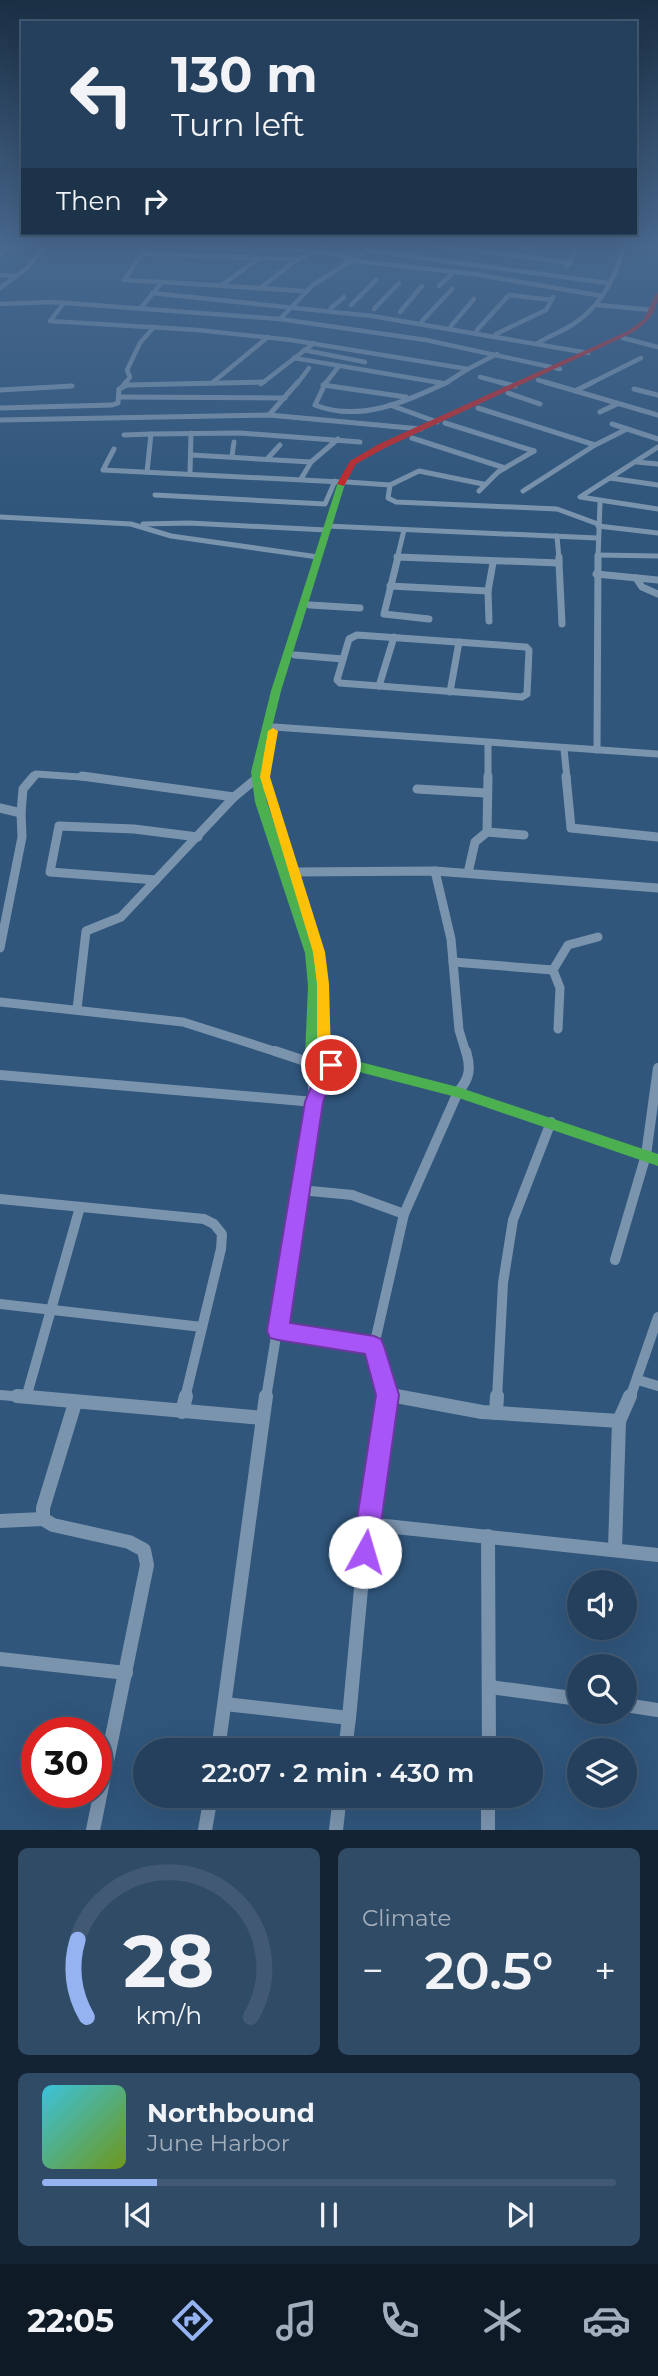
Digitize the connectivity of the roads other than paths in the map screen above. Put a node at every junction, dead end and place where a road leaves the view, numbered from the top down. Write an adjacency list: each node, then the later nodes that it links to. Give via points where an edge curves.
1 (153, 328): 34 (street, via 140,343)
2 (214, 328): 11 (street)
3 (349, 328): 18 (street)
4 (467, 328): 9 (street)
5 (508, 328): 10 (street)
6 (565, 328): 14 (street)
7 (636, 328): 17 (street)
8 (641, 328): 12 (street)
9 (477, 330): 10 (street)
10 (496, 334): 14 (street)
11 (268, 337): 13 (street); 30 (street)
12 (623, 338): 15 (street); 27 (street)
13 (314, 343): 16 (street); 26 (street)
14 (538, 343): 17 (street)
15 (658, 347)
16 (304, 351): 20 (street); 22 (street)
17 (589, 353): 27 (street)
18 (497, 354): 26 (street); 27 (street)
19 (373, 356): 22 (street)
20 (294, 358): 23 (street); 30 (street, via 261,384)
21 (642, 358): 38 (street)
22 (365, 362): 24 (street)
23 (339, 366): 31 (street); 33 (street)
24 (359, 366)
25 (309, 368): 42 (street)
26 (468, 369): 31 (street, via 459,379)
27 (557, 369): 29 (street); 37 (street)
28 (480, 377): 37 (street)
29 (538, 380): 37 (street); 38 (street)
30 (212, 383): 34 (street)
31 (443, 384): 43 (street)
32 (72, 386): 36 (street)
33 (323, 386): 43 (street); 46 (street, via 315,405 323,408 356,413)
34 (122, 387): 40 (street)
35 (634, 389): 39 (street)
36 (0, 390)
37 (512, 390): 44 (street); 48 (street); 54 (street)
38 (575, 391): 45 (street)
39 (658, 395)
40 (119, 397): 41 (street); 47 (street, via 112,405)
41 (157, 397): 42 (street); 50 (street)
42 (285, 398): 51 (street)
43 (408, 398): 46 (street)
44 (540, 404)
45 (617, 404): 49 (street); 52 (street)
46 (390, 405): 54 (street)
47 (0, 408)
48 (478, 408): 54 (street); 66 (street)
49 (600, 412)
50 (158, 415): 51 (street); 53 (street)
51 (268, 415): 59 (street)
52 (658, 415)
53 (0, 420)
54 (441, 423): 59 (street); 75 (street, via 534,451)
55 (612, 424): 56 (street)
56 (627, 429): 62 (street); 66 (street)
57 (191, 433): 58 (street); 61 (street); 69 (street)
58 (151, 434): 60 (street); 76 (street)
59 (417, 434): 75 (street); 80 (street, via 364,462)
60 (124, 435)
61 (338, 439): 64 (street); 72 (street)
62 (658, 439)
63 (234, 442): 70 (street)
64 (360, 442)
65 (280, 445): 71 (street)
66 (595, 445): 85 (street)
67 (658, 447): 73 (street)
68 (114, 449): 76 (street, via 103,470)
69 (192, 455): 70 (street); 77 (street)
70 (232, 456): 71 (street)
71 (268, 458): 72 (street)
72 (311, 461): 79 (street)
73 (637, 461): 74 (street); 78 (street)
74 (658, 464)
75 (505, 468): 81 (street)
76 (148, 472): 77 (street)
77 (190, 473): 79 (street)
78 (610, 478): 83 (street); 87 (street, via 580,498)
79 (301, 479): 80 (street)
80 (341, 482): 82 (street); 86 (street, via 325,504); 92 (street)
81 (483, 484): 82 (street, via 419,471); 84 (street, via 485,488)
82 (390, 485): 91 (street, via 388,498 396,502 557,509)
83 (658, 485)
84 (479, 491)
85 (523, 491)
86 (155, 495)
87 (600, 503): 88 (street); 91 (street)
88 (658, 509)
89 (0, 517): 90 (street)
90 (131, 524): 92 (street); 99 (street, via 171,536)
91 (598, 525): 94 (street); 96 (street)
92 (329, 528): 93 (street); 99 (street); 109 (street)
93 (404, 530): 95 (street); 100 (street)
94 (658, 533)
95 (557, 536): 96 (street); 102 (street)
96 (597, 538): 97 (street)
97 (597, 555): 98 (street); 103 (street)
98 (658, 556)
99 (318, 557): 125 (street, via 276,691)
100 (397, 557): 101 (street); 106 (street)
101 (493, 563): 102 (street); 107 (street)
102 (559, 564): 113 (street)
103 (596, 574): 104 (street); 123 (street)
104 (636, 578): 105 (street); 108 (street, via 642,587)
105 (658, 580)
106 (390, 586): 107 (street); 111 (street, via 386,616)
107 (488, 591): 112 (street)
108 (658, 594)
109 (310, 605): 110 (street); 116 (street)
110 (360, 608)
111 (429, 619)
112 (489, 621)
113 (562, 624)
114 (394, 637): 115 (street); 117 (street, via 351,636); 118 (street)
115 (459, 642): 119 (street); 119 (street, via 526,647 527,694)
116 (295, 655): 117 (street); 120 (street)
117 (343, 659): 118 (street, via 340,683)
118 (379, 686): 119 (street)
119 (450, 692)
120 (274, 727): 121 (street); 136 (street, via 265,777)
121 (488, 743): 122 (street); 127 (street)
122 (564, 749): 123 (street); 134 (street, via 571,828)
123 (597, 750): 124 (street)
124 (658, 754)
125 (256, 779): 128 (street); 147 (street, via 311,954)
126 (417, 789): 127 (street)
127 (486, 793): 131 (street)
128 (234, 797): 130 (street, via 36,774 23,789); 133 (street)
129 (0, 808): 130 (street)
130 (21, 813): 141 (street, via 22,837)
131 (487, 832): 132 (street); 137 (street, via 475,842)
132 (524, 835)
133 (198, 837): 138 (street); 138 (street, via 59,826 50,872)
134 (658, 837)
135 (435, 871): 136 (street); 137 (street); 142 (street)
136 (295, 872): 147 (street, via 321,960)
137 (468, 873): 139 (street)
138 (156, 880): 145 (street, via 121,917 86,931)
139 (658, 888)
140 (598, 937): 143 (street, via 563,947)
141 (0, 948)
142 (453, 962): 143 (street); 150 (street, via 459,1030 470,1065 468,1080)
143 (553, 970): 146 (street, via 560,988)
144 (0, 1002): 145 (street)
145 (76, 1009): 147 (street, via 183,1022)
146 (558, 1029)
147 (320, 1064): 150 (street); 151 (street)
148 (658, 1068): 153 (street)
149 (0, 1075): 151 (street)
150 (458, 1091): 152 (street); 157 (street)
151 (314, 1102): 154 (street)
152 (551, 1122): 153 (street); 172 (street, via 513,1220 503,1283)
153 (652, 1157): 158 (street)
154 (300, 1190): 157 (street, via 352,1195); 163 (street)
155 (0, 1199): 156 (street)
156 (80, 1207): 160 (street); 162 (street, via 204,1219 214,1224 222,1234 221,1249)
157 (404, 1214): 164 (street)
158 (615, 1260)
159 (0, 1304): 160 (street)
160 (51, 1312): 162 (street); 169 (street)
161 (658, 1317): 165 (street)
162 (202, 1327): 171 (street)
163 (278, 1331): 164 (street); 173 (street)
164 (374, 1346): 168 (street)
165 (638, 1380): 166 (street); 174 (street)
166 (658, 1386)
167 (0, 1395): 169 (street)
168 (387, 1395): 172 (street); 177 (street)
169 (26, 1398): 170 (street)
170 (75, 1403): 171 (street); 175 (street)
171 (182, 1412): 173 (street)
172 (496, 1413): 174 (street)
173 (263, 1418): 185 (street)
174 (619, 1421): 179 (street)
175 (43, 1519): 176 (street); 182 (street, via 144,1550 147,1565)
176 (0, 1521)
177 (367, 1524): 178 (street); 188 (street)
178 (488, 1536): 179 (street); 183 (street)
179 (615, 1549): 180 (street)
180 (658, 1555)
181 (0, 1659): 182 (street)
182 (126, 1673): 195 (street)
183 (490, 1687): 184 (street); 191 (street)
184 (567, 1697)
185 (225, 1704): 188 (street); 189 (street)
186 (637, 1707): 187 (street)
187 (658, 1710)
188 (349, 1718): 190 (street)
189 (220, 1738)
190 (346, 1738)
191 (489, 1738)
192 (209, 1808): 196 (street)
193 (339, 1808): 197 (street)
194 (488, 1808): 198 (street)
195 (93, 1830)
196 (205, 1830)
197 (336, 1830)
198 (488, 1830)

